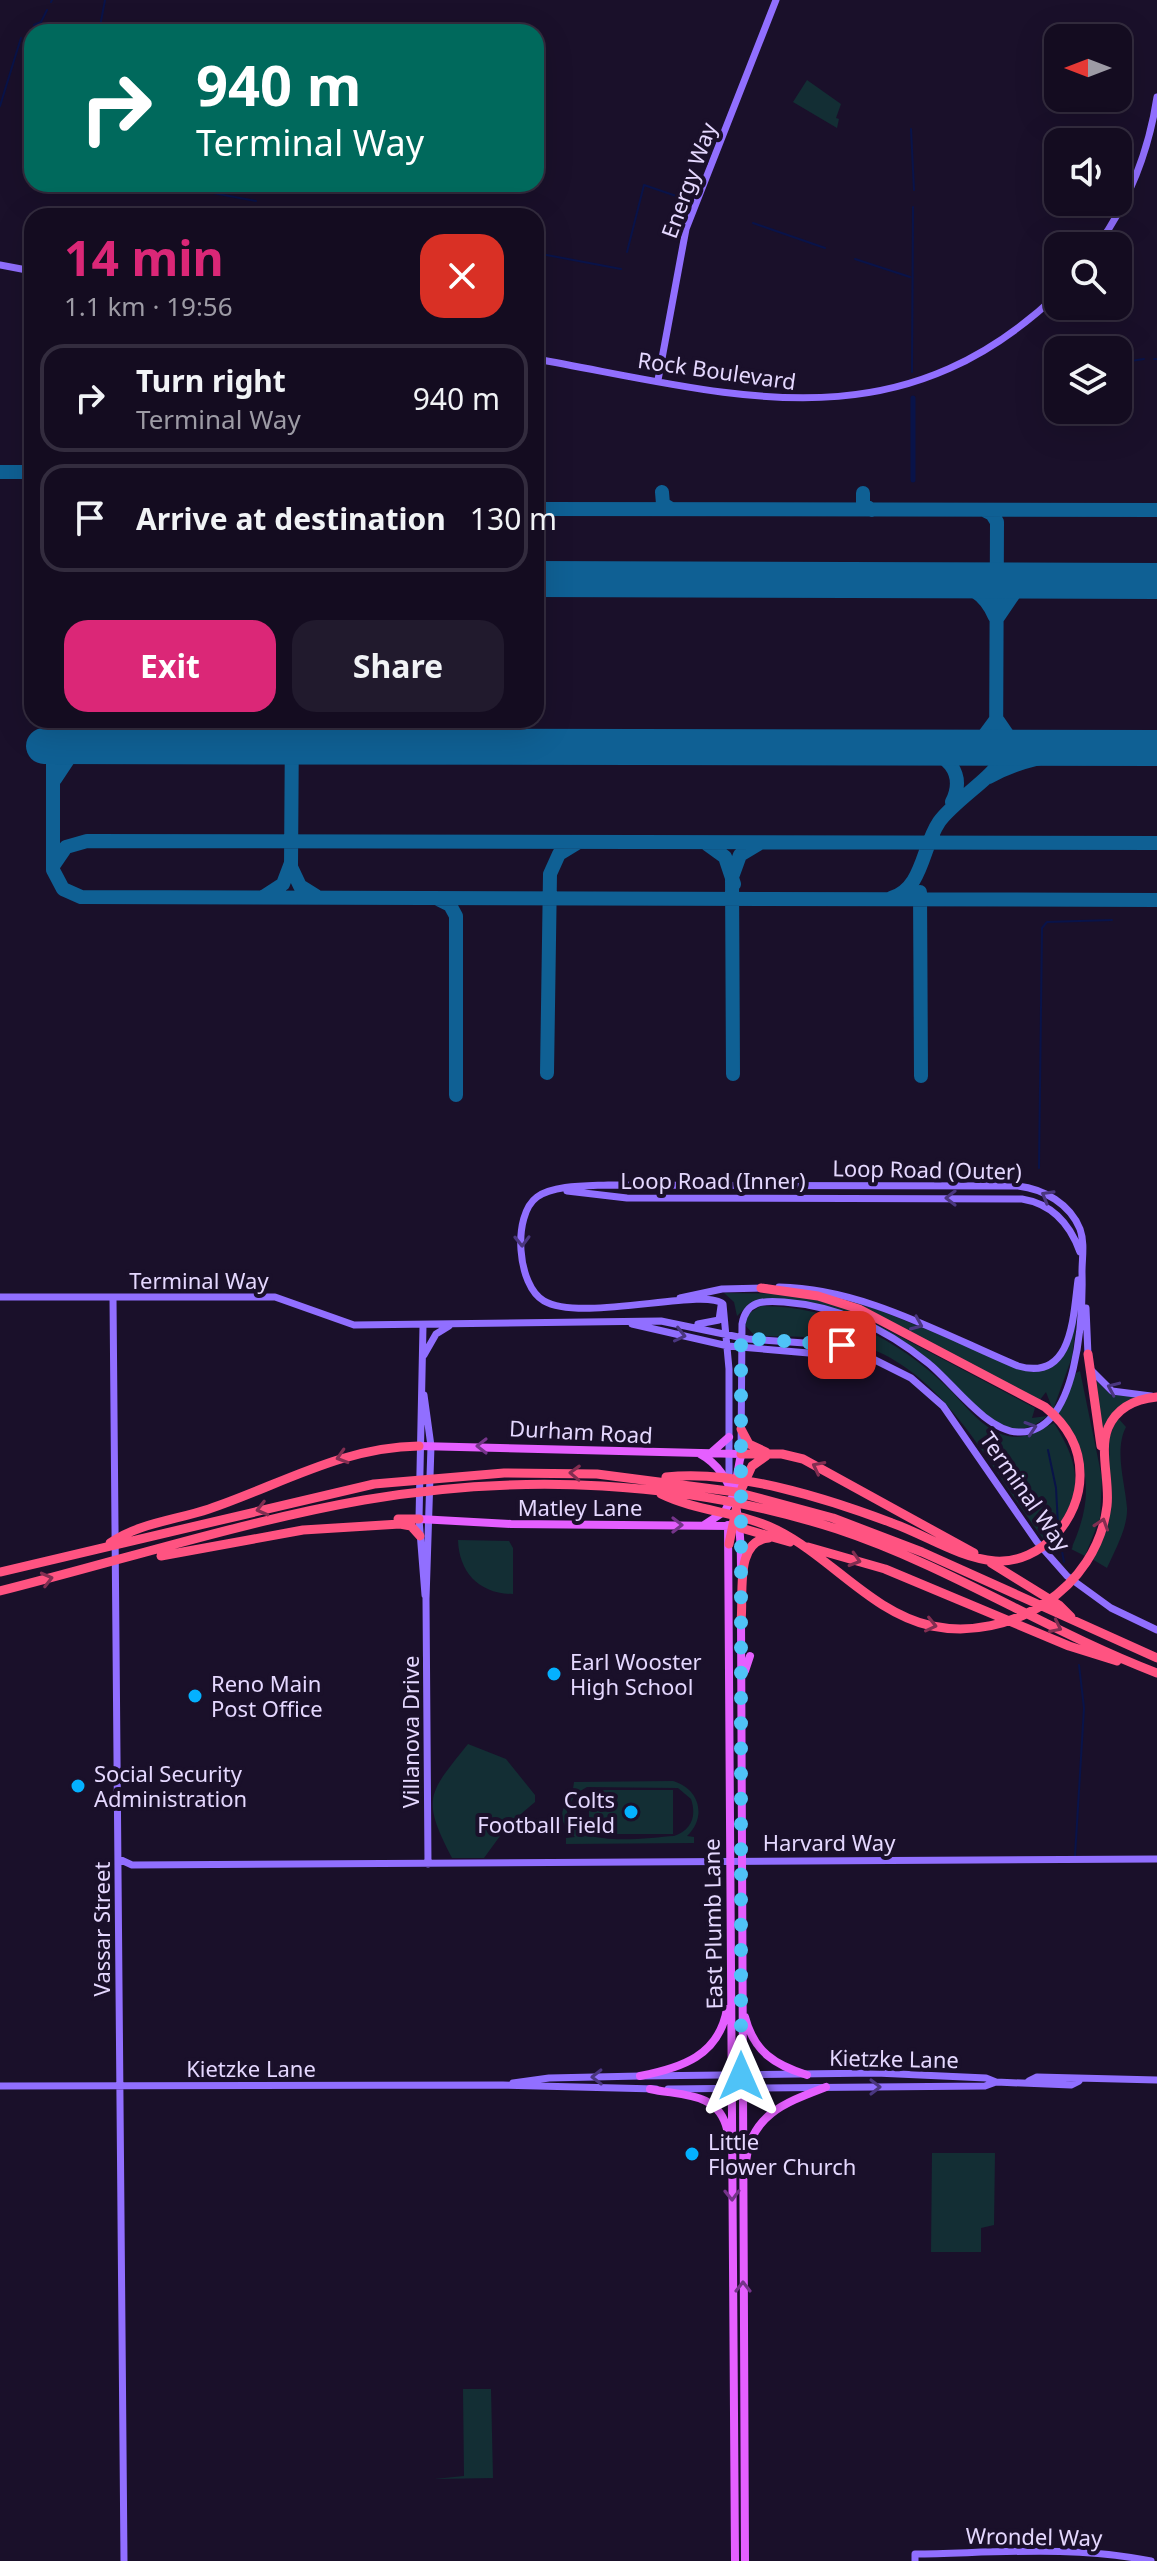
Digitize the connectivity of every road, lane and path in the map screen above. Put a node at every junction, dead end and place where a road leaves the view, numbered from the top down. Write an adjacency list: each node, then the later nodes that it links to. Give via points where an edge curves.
1 (776, 0): 8 (main road, Energy Way, via 686,229)
2 (1157, 97): 3 (main road, via 1131,187)
3 (1105, 232)
4 (0, 265): 5 (main road)
5 (24, 270)
6 (1044, 307): 8 (main road, Rock Boulevard, via 983,352 942,373 882,392 785,400)
7 (544, 360): 8 (main road, Rock Boulevard)
8 (658, 380)
9 (565, 1190): 10 (main road, Loop Road (Inner), one-way to 9, via 1063,1219 1042,1204 1022,1199 627,1198); 10 (main road, Loop Road (Outer), one-way to 9, via 1081,1235 1072,1215 1048,1194 1024,1187 608,1185); 16 (main road, one-way to 16, via 539,1196 523,1218 523,1269 533,1292 560,1306)
10 (1082, 1259): 11 (main road, Loop Road (Outer)); 12 (main road, one-way to 10, via 799,1288 851,1298 1035,1369 1051,1364 1066,1348)
11 (1082, 1278): 22 (main road, Loop Road (Outer), one-way to 11, via 745,1313 760,1302 803,1304 847,1315 916,1354 992,1423 1027,1431 1053,1416 1070,1375 1080,1339); 25 (main road)
12 (761, 1288): 16 (main road, via 714,1290); 39 (highway, via 850,1305 1037,1402 1063,1424 1075,1444 1078,1498 1068,1520 1031,1553 1002,1561 970,1556 837,1504 772,1488 687,1475)
13 (0, 1297): 14 (main road, Terminal Way)
14 (113, 1297): 20 (main road, Terminal Way, via 275,1297 344,1323); 66 (main road, Vassar Street)
15 (705, 1297): 16 (main road); 17 (main road, via 721,1306 719,1320); 21 (main road, via 723,1304)
16 (664, 1304)
17 (680, 1323): 18 (main road, Terminal Way); 21 (main road, Terminal Way)
18 (632, 1324): 19 (main road, Terminal Way); 23 (main road, Terminal Way, one-way to 23)
19 (452, 1325): 20 (main road, Terminal Way); 26 (main road, via 436,1334)
20 (423, 1326): 26 (main road, Villanova Drive)
21 (727, 1335): 22 (main road, Terminal Way); 23 (main road)
22 (741, 1343): 23 (main road, Terminal Way); 24 (main road, Terminal Way); 27 (main road, Terminal Way, via 836,1343); 28 (main road)
23 (728, 1346): 32 (main road)
24 (764, 1350): 27 (main road, Terminal Way); 28 (main road, via 748,1359)
25 (1088, 1354): 30 (main road, one-way to 25, via 1107,1388 1093,1373); 41 (highway)
26 (424, 1357): 29 (main road, Villanova Drive)
27 (877, 1360): 61 (main road, Terminal Way, via 911,1378 943,1406 1037,1542 1067,1576 1111,1608)
28 (741, 1372): 31 (main road)
29 (424, 1395): 33 (main road, Villanova Drive); 34 (main road, Villanova Drive)
30 (1157, 1397): 41 (highway, via 1129,1404 1109,1426)
31 (741, 1429): 37 (main road); 38 (highway, via 749,1444)
32 (729, 1437): 35 (main road, via 722,1447); 36 (main road)
33 (419, 1446): 34 (main road, Durham Road); 45 (main road, Villanova Drive); 50 (highway, one-way to 50, via 348,1455)
34 (431, 1446): 35 (main road, Durham Road, one-way to 34); 46 (main road, Villanova Drive)
35 (703, 1454): 36 (main road, Durham Road); 40 (main road)
36 (729, 1454): 37 (main road, Durham Road); 40 (main road)
37 (741, 1454): 38 (highway); 43 (main road)
38 (773, 1455): 43 (highway, via 752,1466); 60 (highway, one-way to 38, via 1034,1588 942,1534 819,1467 793,1456)
39 (653, 1479): 50 (highway, one-way to 50, via 532,1473 393,1481); 60 (highway, via 779,1503 904,1544)
40 (729, 1485): 43 (main road); 44 (main road)
41 (1108, 1489): 42 (highway, one-way to 41, via 681,1504 775,1529 915,1621 978,1629 1019,1619 1064,1589 1088,1557 1104,1520)
42 (655, 1491): 55 (highway, via 533,1484 392,1496); 64 (highway, one-way to 64, via 839,1530 907,1556)
43 (737, 1494): 44 (highway); 48 (main road)
44 (732, 1507): 47 (main road); 48 (highway)
45 (419, 1519): 46 (main road, Matley Lane); 49 (highway); 51 (main road, Villanova Drive)
46 (431, 1519): 47 (main road, Matley Lane, one-way to 47); 58 (main road, Villanova Drive)
47 (704, 1525): 48 (main road, Matley Lane)
48 (735, 1527): 52 (highway); 53 (highway); 59 (main road, East Plumb Lane, via 741,1540)
49 (320, 1528): 51 (highway, via 400,1524); 55 (highway)
50 (136, 1534): 56 (highway, via 99,1549)
51 (420, 1536): 58 (main road, Villanova Drive)
52 (780, 1539): 59 (highway, via 762,1538 747,1550); 64 (highway, one-way to 64, via 885,1569 1069,1646)
53 (729, 1544): 54 (main road, East Plumb Lane)
54 (729, 1556): 62 (main road, via 732,1651); 68 (main road, East Plumb Lane)
55 (137, 1558): 57 (highway, one-way to 55)
56 (0, 1572)
57 (0, 1591)
58 (426, 1599): 70 (main road, Villanova Drive)
59 (741, 1621): 62 (main road, East Plumb Lane)
60 (1076, 1622): 63 (highway)
61 (1157, 1630)
62 (745, 1655): 69 (main road, East Plumb Lane)
63 (1157, 1658)
64 (1143, 1667): 65 (highway)
65 (1157, 1673)
66 (119, 1859): 70 (main road, Harvard Way, via 128,1865); 81 (main road, Vassar Street)
67 (1157, 1859): 69 (main road, Harvard Way)
68 (729, 1860): 69 (main road, Harvard Way); 70 (main road, Harvard Way); 71 (main road, East Plumb Lane)
69 (740, 1860): 72 (main road, East Plumb Lane)
70 (428, 1864)
71 (731, 1956): 74 (main road, via 726,2014 713,2043 684,2065); 75 (main road, East Plumb Lane)
72 (741, 2001): 73 (main road, via 758,2048 772,2061); 76 (main road, East Plumb Lane)
73 (807, 2075): 76 (main road, Kietzke Lane); 78 (main road, Kietzke Lane, via 892,2074)
74 (640, 2076): 75 (main road, Kietzke Lane); 79 (main road, Kietzke Lane, one-way to 79)
75 (731, 2076): 76 (main road, Kietzke Lane); 84 (main road, East Plumb Lane)
76 (741, 2076): 85 (main road, East Plumb Lane)
77 (1157, 2080): 78 (main road, Kietzke Lane, via 1037,2077)
78 (996, 2082): 82 (main road, Kietzke Lane, one-way to 78)
79 (503, 2085): 81 (main road, Kietzke Lane); 83 (main road, Kietzke Lane)
80 (0, 2086): 81 (main road, Kietzke Lane)
81 (120, 2086): 89 (main road, Vassar Street)
82 (826, 2087): 85 (main road, Kietzke Lane); 87 (main road, via 785,2102 762,2121 749,2146)
83 (650, 2089): 84 (main road, Kietzke Lane); 86 (main road, via 713,2103 727,2125)
84 (731, 2089): 85 (main road, Kietzke Lane); 86 (main road, East Plumb Lane)
85 (741, 2089): 87 (main road, East Plumb Lane)
86 (732, 2166): 90 (main road, East Plumb Lane, one-way to 90)
87 (742, 2194): 91 (main road, East Plumb Lane, one-way to 87)
88 (915, 2557): 92 (main road, Wrondel Way, via 1064,2553)
89 (124, 2561)
90 (735, 2561)
91 (745, 2561)
92 (1151, 2561)

